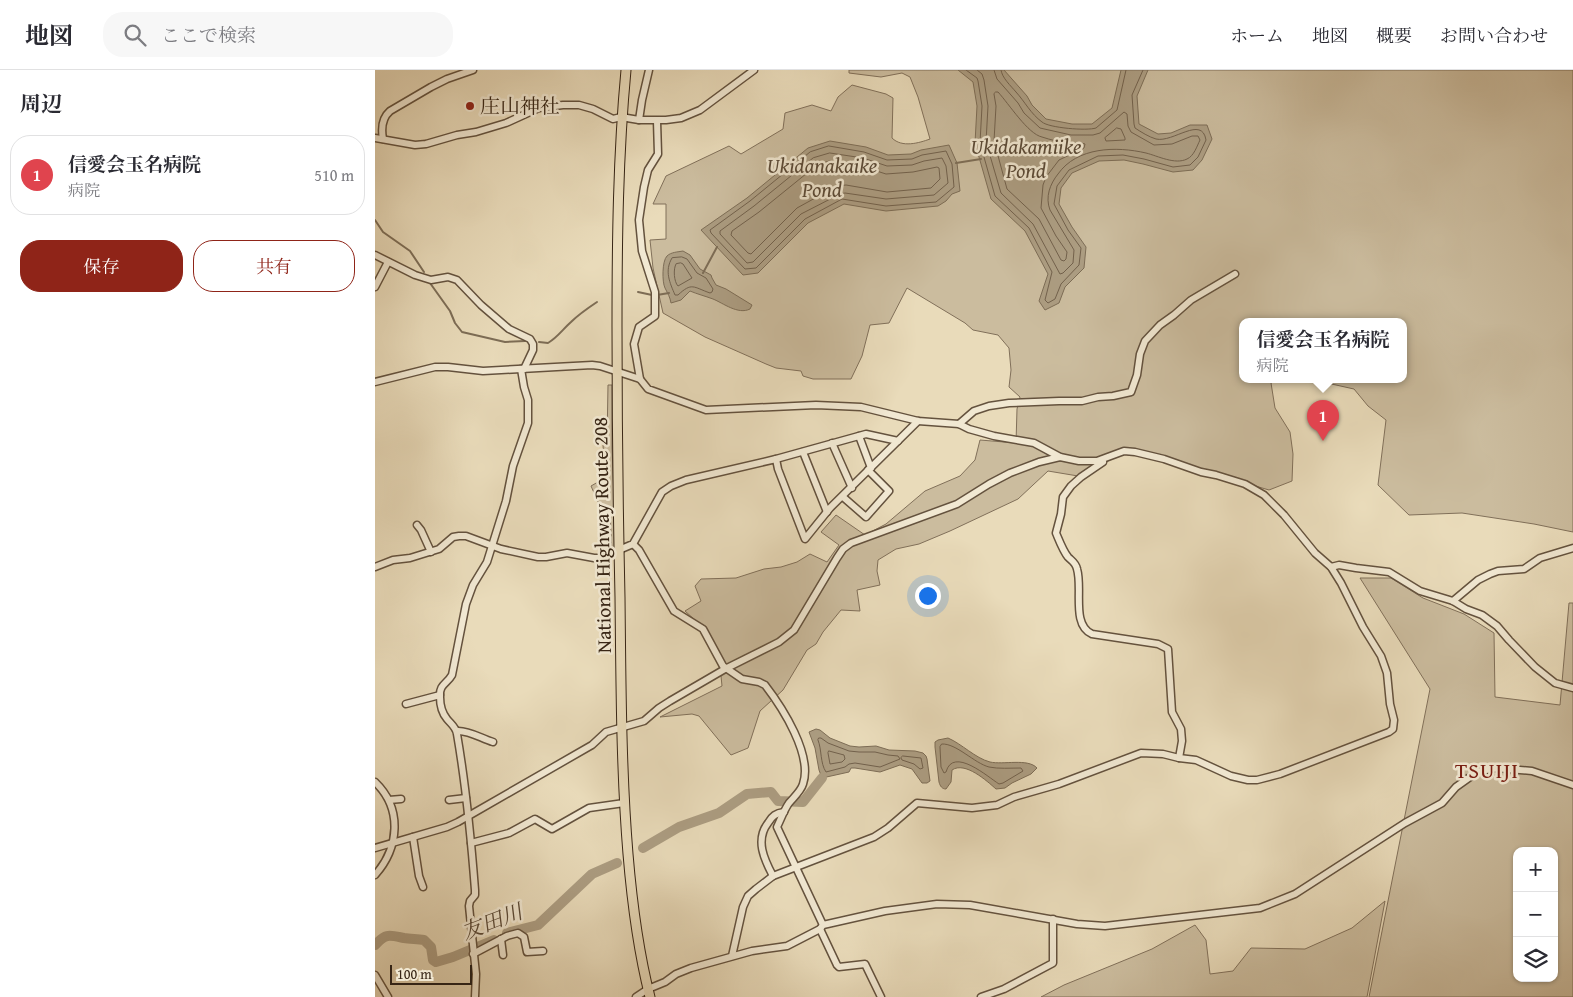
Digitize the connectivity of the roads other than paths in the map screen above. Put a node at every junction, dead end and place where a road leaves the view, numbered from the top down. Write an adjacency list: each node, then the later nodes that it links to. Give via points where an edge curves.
1 (473, 70): 9 (street, via 431,87 386,114)
2 (626, 70): 5 (highway, National Highway Route 208)
3 (649, 70): 6 (street)
4 (754, 70): 7 (street, via 701,110 681,118)
5 (621, 117): 6 (street); 9 (street, via 613,119 593,109 563,104 539,108 506,123 425,144); 15 (highway, National Highway Route 208)
6 (639, 120): 7 (street)
7 (657, 121): 16 (street, via 658,154 644,187 639,220 642,251 656,295 655,316 639,326 634,344)
8 (375, 138): 9 (street)
9 (383, 139)
10 (375, 255): 11 (street)
11 (389, 262): 13 (street); 14 (street, via 431,280 448,277 457,280 509,329 530,339 533,350)
12 (1235, 274): 19 (street, via 1191,300 1150,335 1140,354 1131,392 1082,401 1009,402 974,411)
13 (375, 287)
14 (523, 369): 15 (street, via 593,365); 17 (street, via 483,371 435,367); 33 (street, via 528,423 513,466)
15 (617, 372): 16 (street); 35 (highway, National Highway Route 208)
16 (640, 379): 18 (street, via 648,389 706,410 844,405)
17 (375, 382)
18 (918, 421): 19 (street); 21 (street)
19 (959, 424): 25 (street, via 969,430 1034,443)
20 (859, 436): 21 (street, via 866,434); 22 (street); 27 (street)
21 (898, 441): 27 (street)
22 (832, 444): 23 (street); 28 (street)
23 (803, 452): 26 (street); 30 (street)
24 (1116, 454): 25 (street, via 1097,461); 38 (street, via 1135,452 1245,484 1264,494); 47 (street, via 1081,477 1063,497 1055,532 1077,568 1080,620 1086,631 1158,644 1168,649 1172,712 1181,729)
25 (1060, 457): 40 (street, via 1011,473 957,504 851,543 837,558 794,630 779,642)
26 (776, 459): 30 (street, via 805,539); 32 (street, via 671,486 662,492)
27 (870, 469): 28 (street); 29 (street, via 889,491 866,517)
28 (852, 488): 29 (street)
29 (843, 497): 30 (street)
30 (827, 512)
31 (417, 525): 36 (street)
32 (633, 544): 35 (street); 40 (street, via 674,611 703,629)
33 (493, 546): 35 (street, via 538,557 567,553 600,558); 36 (street, via 459,536); 42 (street, via 466,604 452,675 443,683)
34 (1573, 548): 39 (street, via 1540,558 1524,569 1490,574 1477,580)
35 (619, 550): 44 (highway, National Highway Route 208)
36 (431, 552): 37 (street)
37 (375, 567)
38 (1331, 567): 39 (street, via 1339,564 1389,572 1420,591); 47 (street, via 1381,656 1387,674 1393,729 1257,780 1231,776 1196,760)
39 (1453, 602): 41 (street, via 1497,626 1535,667 1555,683)
40 (725, 669): 44 (street, via 659,708 644,721); 55 (street, via 742,679 762,683 798,738 803,752 803,784)
41 (1573, 688)
42 (440, 695): 43 (street); 45 (street, via 446,718)
43 (405, 704)
44 (622, 729): 54 (highway, National Highway Route 208); 56 (street, via 606,732 592,746)
45 (457, 731): 46 (street); 50 (street)
46 (493, 742)
47 (1179, 758): 61 (street, via 1141,753 997,805 972,808 917,803 874,837)
48 (375, 782): 52 (street)
49 (1573, 785): 65 (street, via 1533,771 1495,768 1477,772 1456,787 1442,803 1295,894 1261,908 1105,926)
50 (466, 798): 53 (street); 56 (street)
51 (401, 799): 52 (street)
52 (389, 800): 59 (street, via 394,817)
53 (449, 800)
54 (624, 803): 58 (street, via 589,808 552,829 535,819 509,832); 75 (highway, National Highway Route 208, via 630,880)
55 (784, 812): 61 (street, via 777,827); 63 (street, via 776,814 762,832 764,860)
56 (468, 815): 57 (street, via 447,827); 58 (street)
57 (413, 837): 59 (street); 64 (street)
58 (471, 842): 70 (street, via 475,895 469,906)
59 (393, 843): 60 (street); 62 (street, via 388,858)
60 (375, 848)
61 (796, 867): 63 (street); 66 (street)
62 (375, 875)
63 (773, 876): 73 (street, via 748,896)
64 (423, 887)
65 (1053, 919): 66 (street, via 970,905 937,904 885,911); 80 (street, via 1053,963 1004,989)
66 (821, 927): 73 (street, via 787,946); 79 (street, via 837,965 865,964)
67 (524, 937): 68 (street); 69 (street, via 518,933); 71 (street, via 527,952)
68 (533, 938)
69 (501, 939): 70 (street); 72 (street)
70 (473, 950): 77 (street)
71 (543, 951)
72 (503, 955)
73 (731, 956): 75 (street, via 675,974)
74 (375, 975): 76 (street)
75 (649, 993): 78 (street)
76 (388, 997)
77 (475, 997)
78 (636, 997)
79 (881, 997)
80 (981, 997)

